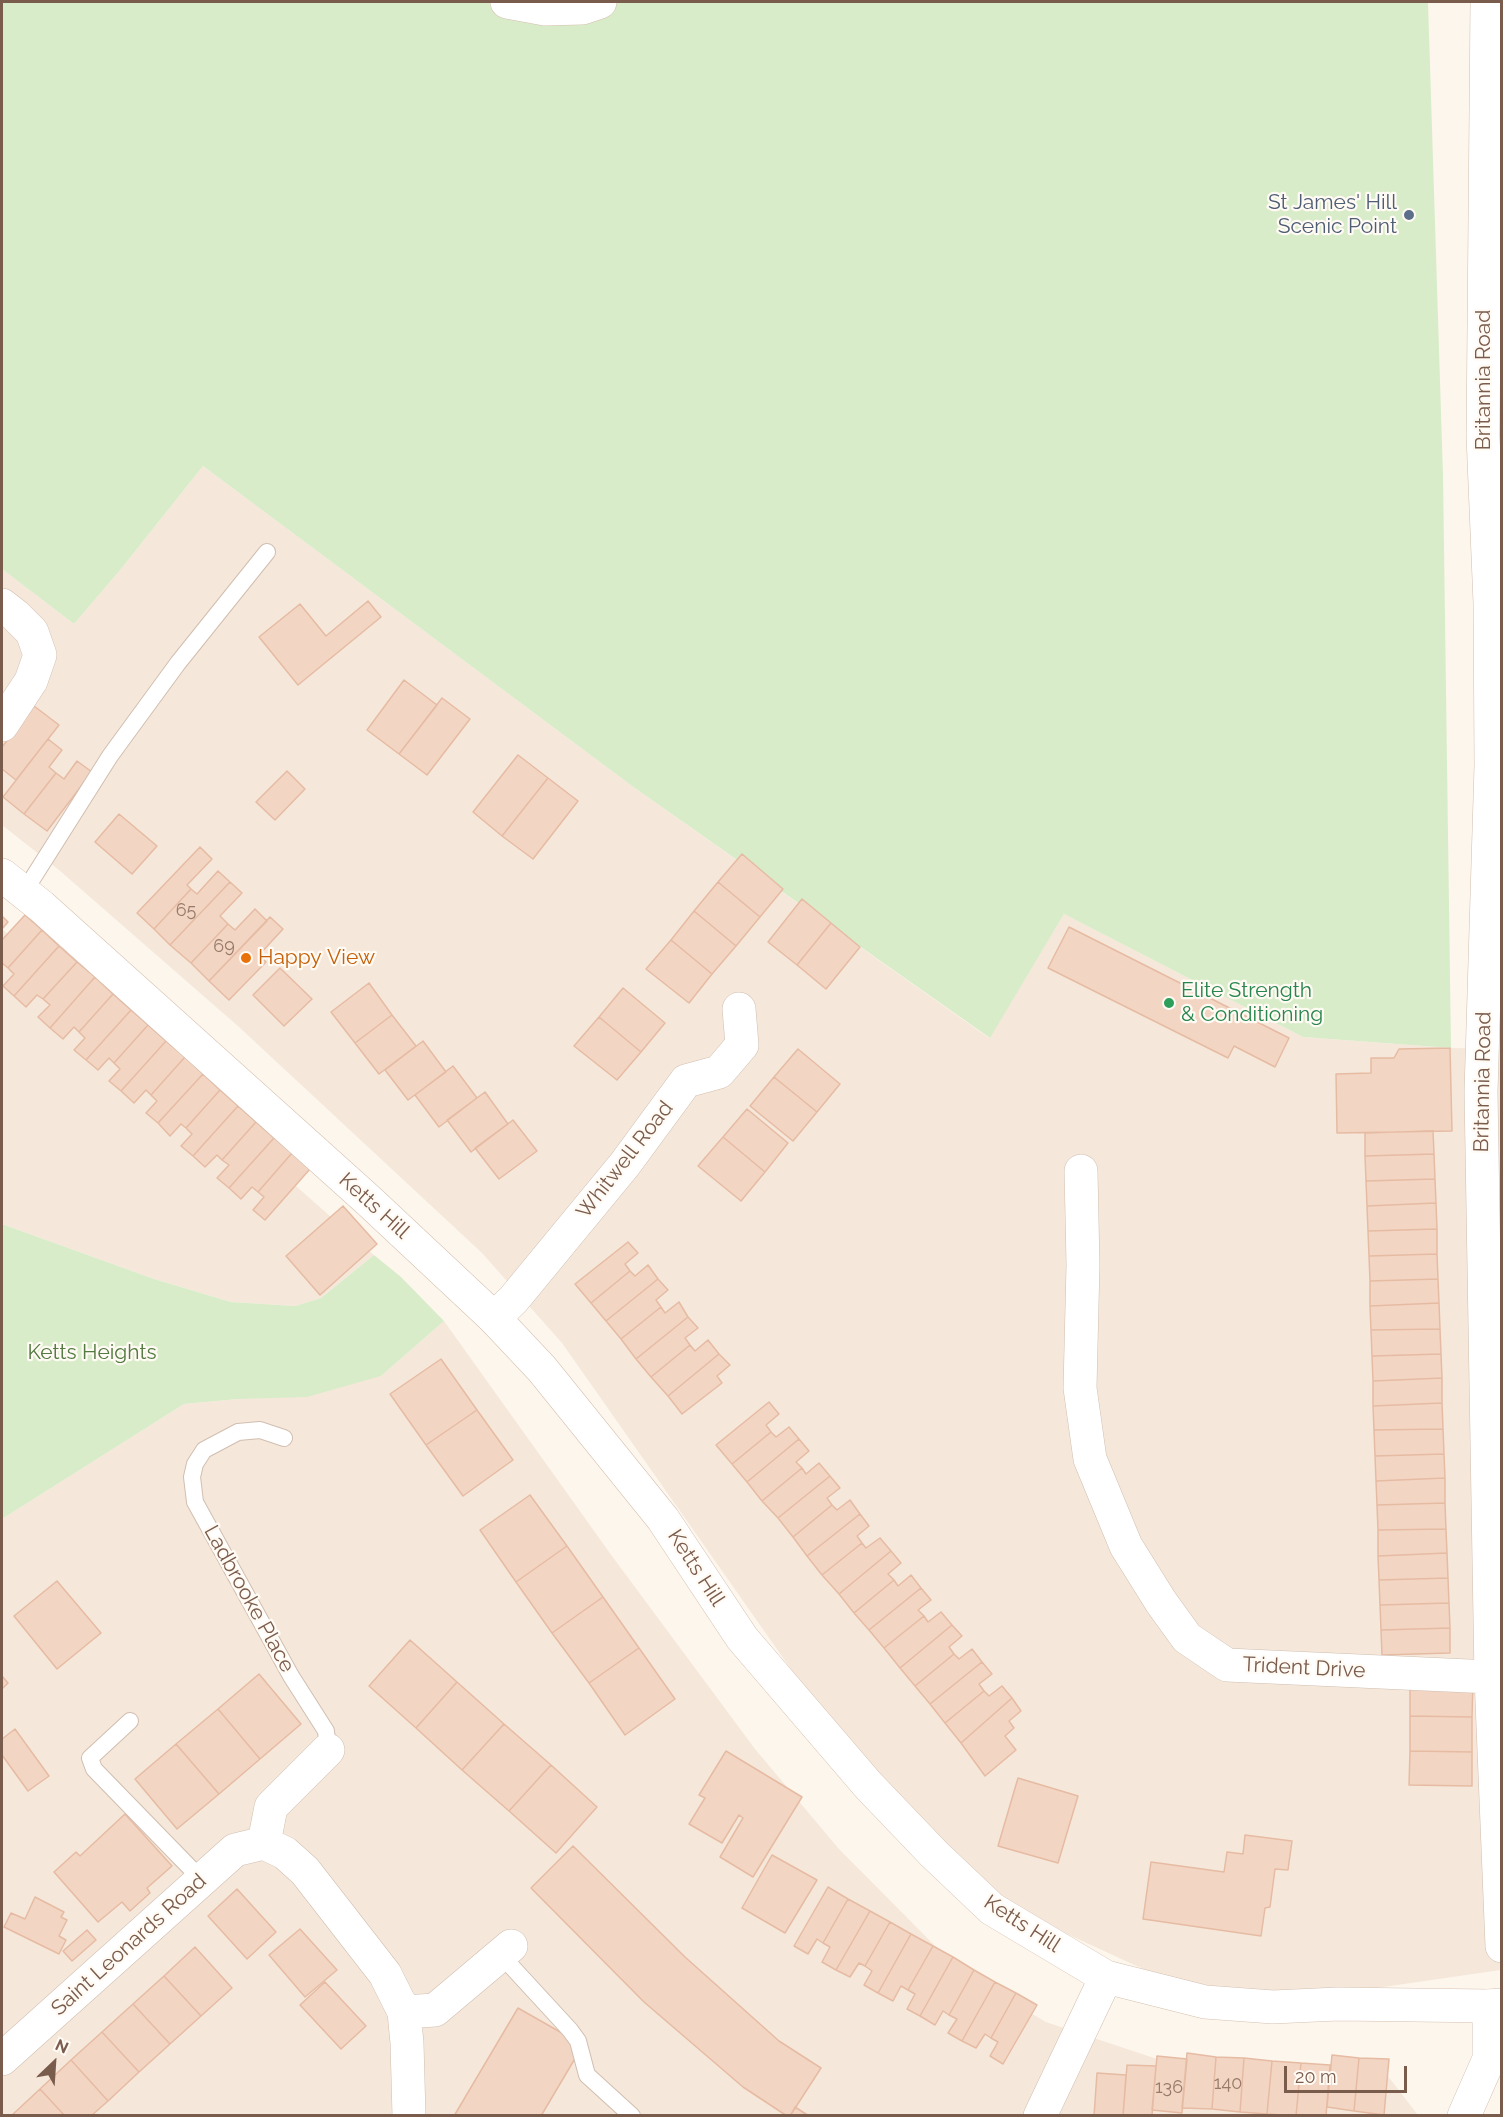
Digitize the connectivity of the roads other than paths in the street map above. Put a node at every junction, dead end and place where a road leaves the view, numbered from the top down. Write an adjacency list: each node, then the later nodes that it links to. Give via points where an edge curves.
1 (507, 2): 2 (street, via 545,9 582,8)
2 (600, 2)
3 (1487, 2): 6 (street, Britannia Road, via 1483,436)
4 (267, 552): 8 (lane, via 178,663)
5 (2, 605): 7 (street, via 32,632 40,655 31,681)
6 (1496, 704): 13 (street, Britannia Road, via 1481,1092)
7 (2, 725)
8 (13, 884): 11 (street, Ketts Hill, via 368,1200)
9 (739, 1009): 11 (street, Whitwell Road, via 742,1045 719,1072 686,1081 618,1173)
10 (1081, 1171): 13 (street, Trident Drive, via 1080,1389 1090,1458 1126,1546 1187,1638 1227,1665)
11 (494, 1318): 20 (street, Ketts Hill, via 542,1369 663,1519 742,1638 868,1785 992,1909)
12 (284, 1438): 15 (lane, Ladbrooke Place, via 260,1430 238,1432 204,1450 192,1477 195,1502 291,1676 326,1731)
13 (1491, 1677): 18 (street, Britannia Road)
14 (130, 1721): 17 (lane, via 90,1758 93,1769)
15 (328, 1750): 16 (street, Ladbrooke Place, via 271,1807)
16 (264, 1843): 17 (street, Saint Leonards Road, via 235,1850); 22 (street, via 285,1853 305,1870 385,1974)
17 (202, 1880): 23 (street, Saint Leonards Road)
18 (1502, 1947)
19 (506, 1951): 22 (street, via 435,2010); 25 (lane, via 578,2041 587,2075)
20 (1106, 1977): 21 (street, Ketts Hill, via 1205,2002 1273,2007); 26 (street)
21 (1495, 2006): 27 (street, via 1489,2059)
22 (404, 2012): 24 (street)
23 (2, 2059)
24 (409, 2115)
25 (632, 2115)
26 (1040, 2115)
27 (1464, 2115)

